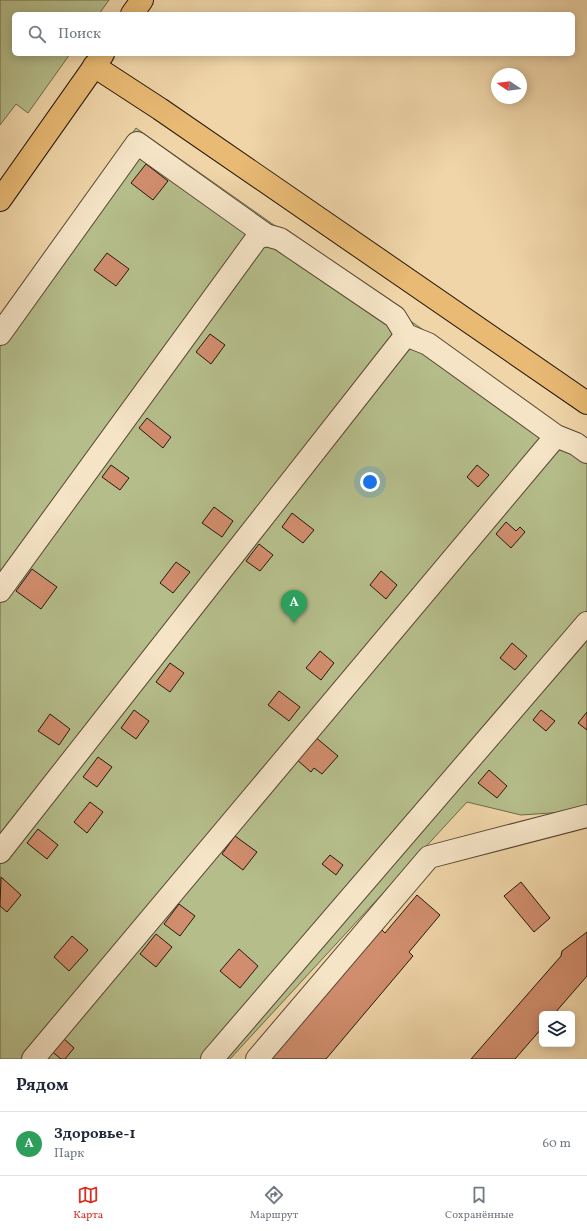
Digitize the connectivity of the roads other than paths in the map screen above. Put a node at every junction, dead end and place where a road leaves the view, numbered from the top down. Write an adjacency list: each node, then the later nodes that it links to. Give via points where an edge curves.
1 (142, 0): 2 (main road)
2 (133, 12)
3 (98, 60): 4 (main road); 8 (main road, via 160,109)
4 (0, 200)
5 (266, 235): 6 (street, via 137,144); 7 (street, via 280,239 395,317); 11 (street, via 257,238)
6 (0, 334)
7 (406, 335): 9 (street, via 428,344); 14 (street)
8 (587, 403)
9 (556, 436): 10 (street, via 576,444); 15 (street)
10 (587, 452)
11 (0, 591)
12 (587, 623): 16 (street)
13 (587, 816): 17 (street, via 429,857)
14 (0, 852)
15 (33, 1059)
16 (212, 1059)
17 (257, 1059)

